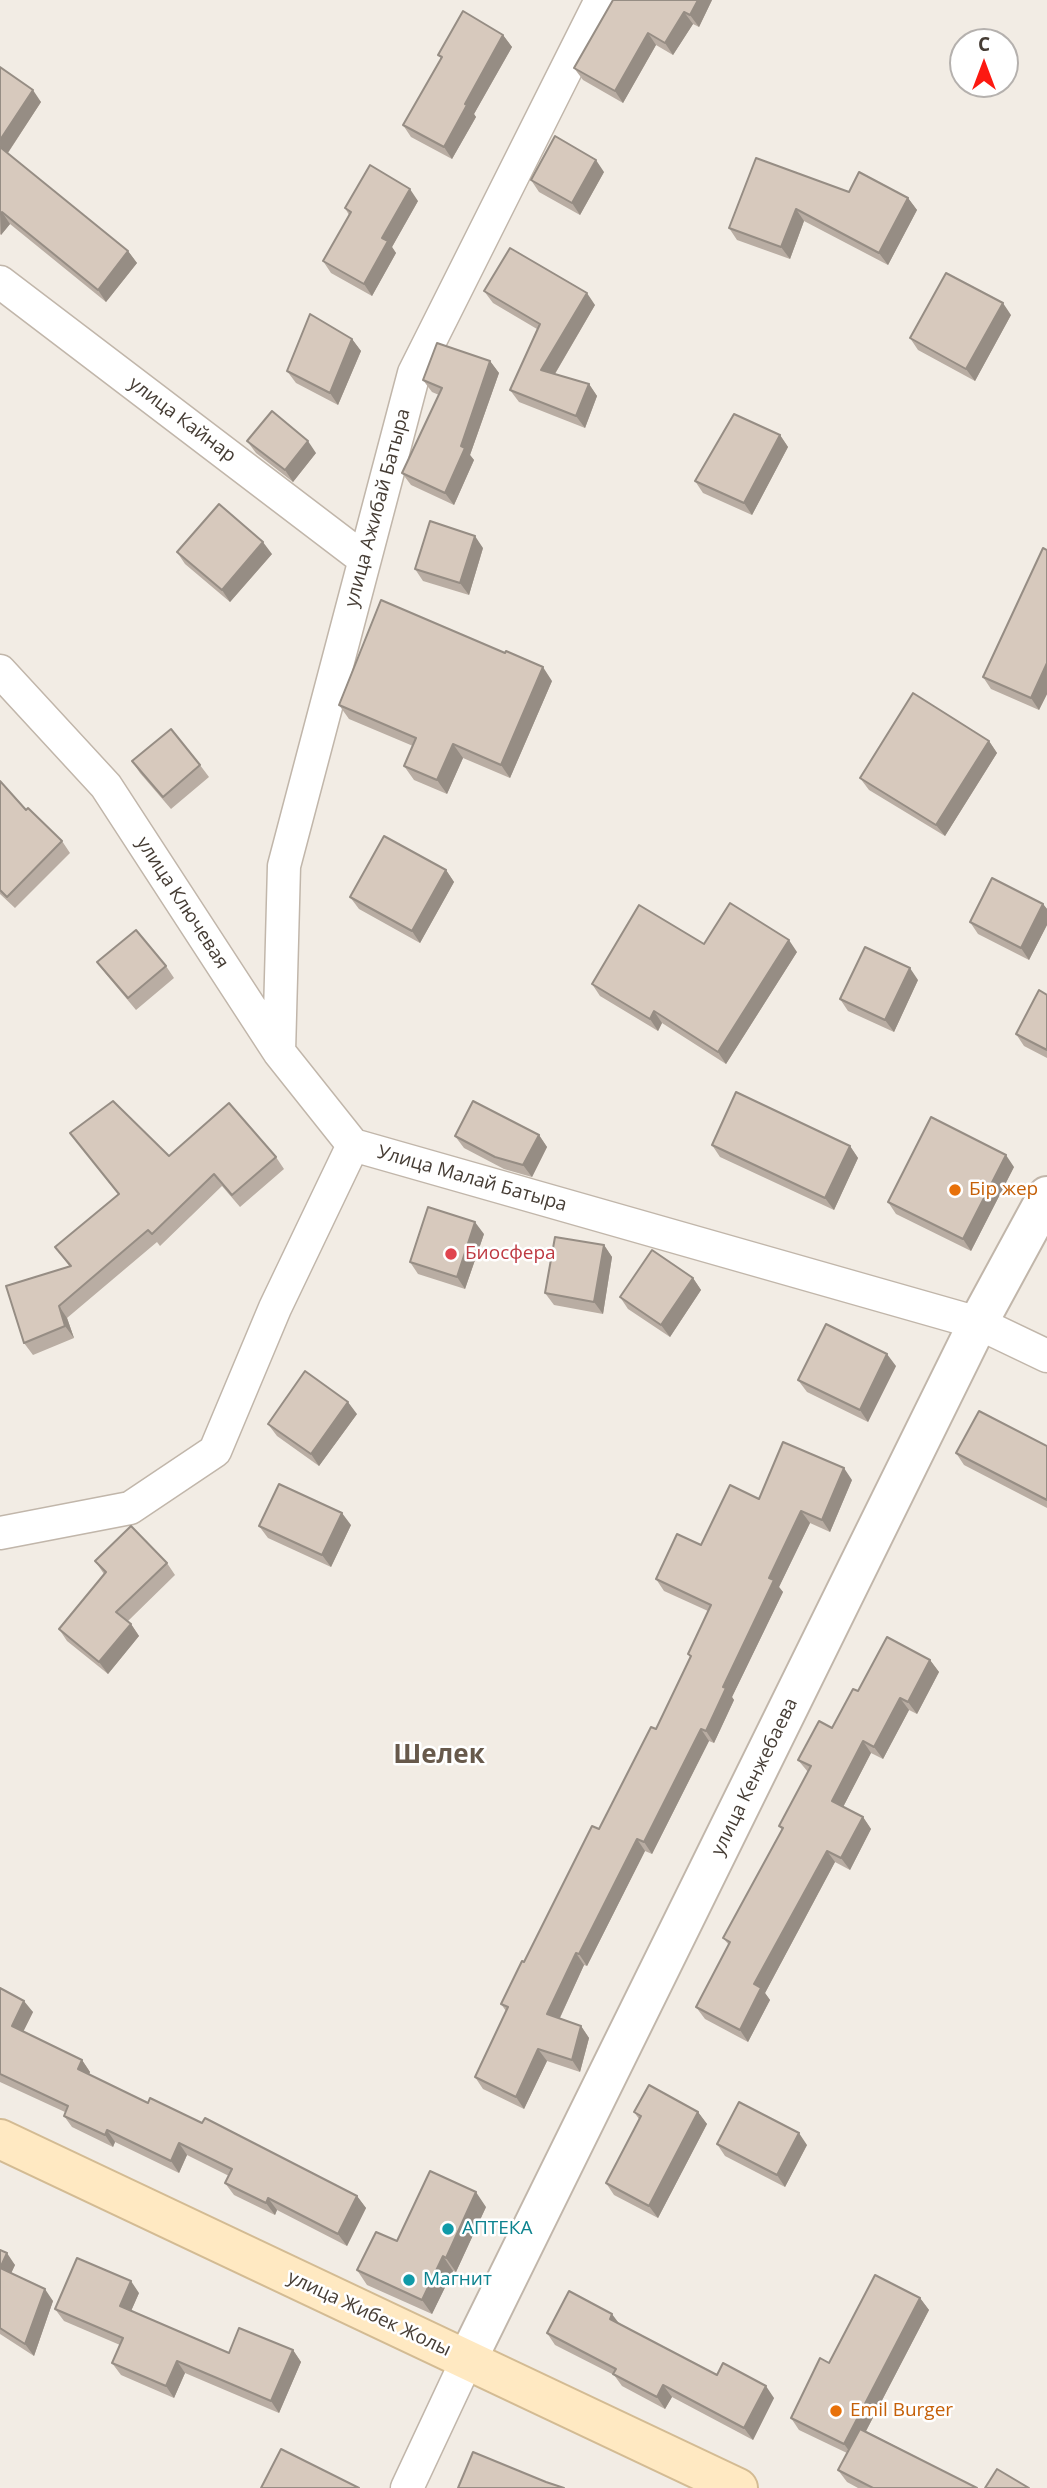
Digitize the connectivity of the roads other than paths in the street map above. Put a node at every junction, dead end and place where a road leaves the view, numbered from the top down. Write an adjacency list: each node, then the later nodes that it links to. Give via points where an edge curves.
1 (601, 0): 3 (street, улица Ажибай Батыра, via 414,373)
2 (0, 282): 3 (street, улица Кайнар)
3 (364, 559): 5 (street, улица Ажибай Батыра, via 284,866)
4 (0, 671): 5 (street, улица Ключевая, via 106,786)
5 (279, 1052): 6 (street, улица Ключевая)
6 (353, 1145): 8 (street, Улица Малай Батыра); 10 (street, Улица Малай Батыра, via 275,1308 215,1451 130,1508)
7 (1047, 1196): 8 (street, улица Кенжебаева)
8 (978, 1323): 9 (street); 12 (street, улица Кенжебаева)
9 (1047, 1356)
10 (0, 1533)
11 (0, 2140): 12 (main road, улица Жибек Жолы)
12 (467, 2360): 13 (street); 14 (main road, улица Жибек Жолы)
13 (407, 2488)
14 (738, 2488)

